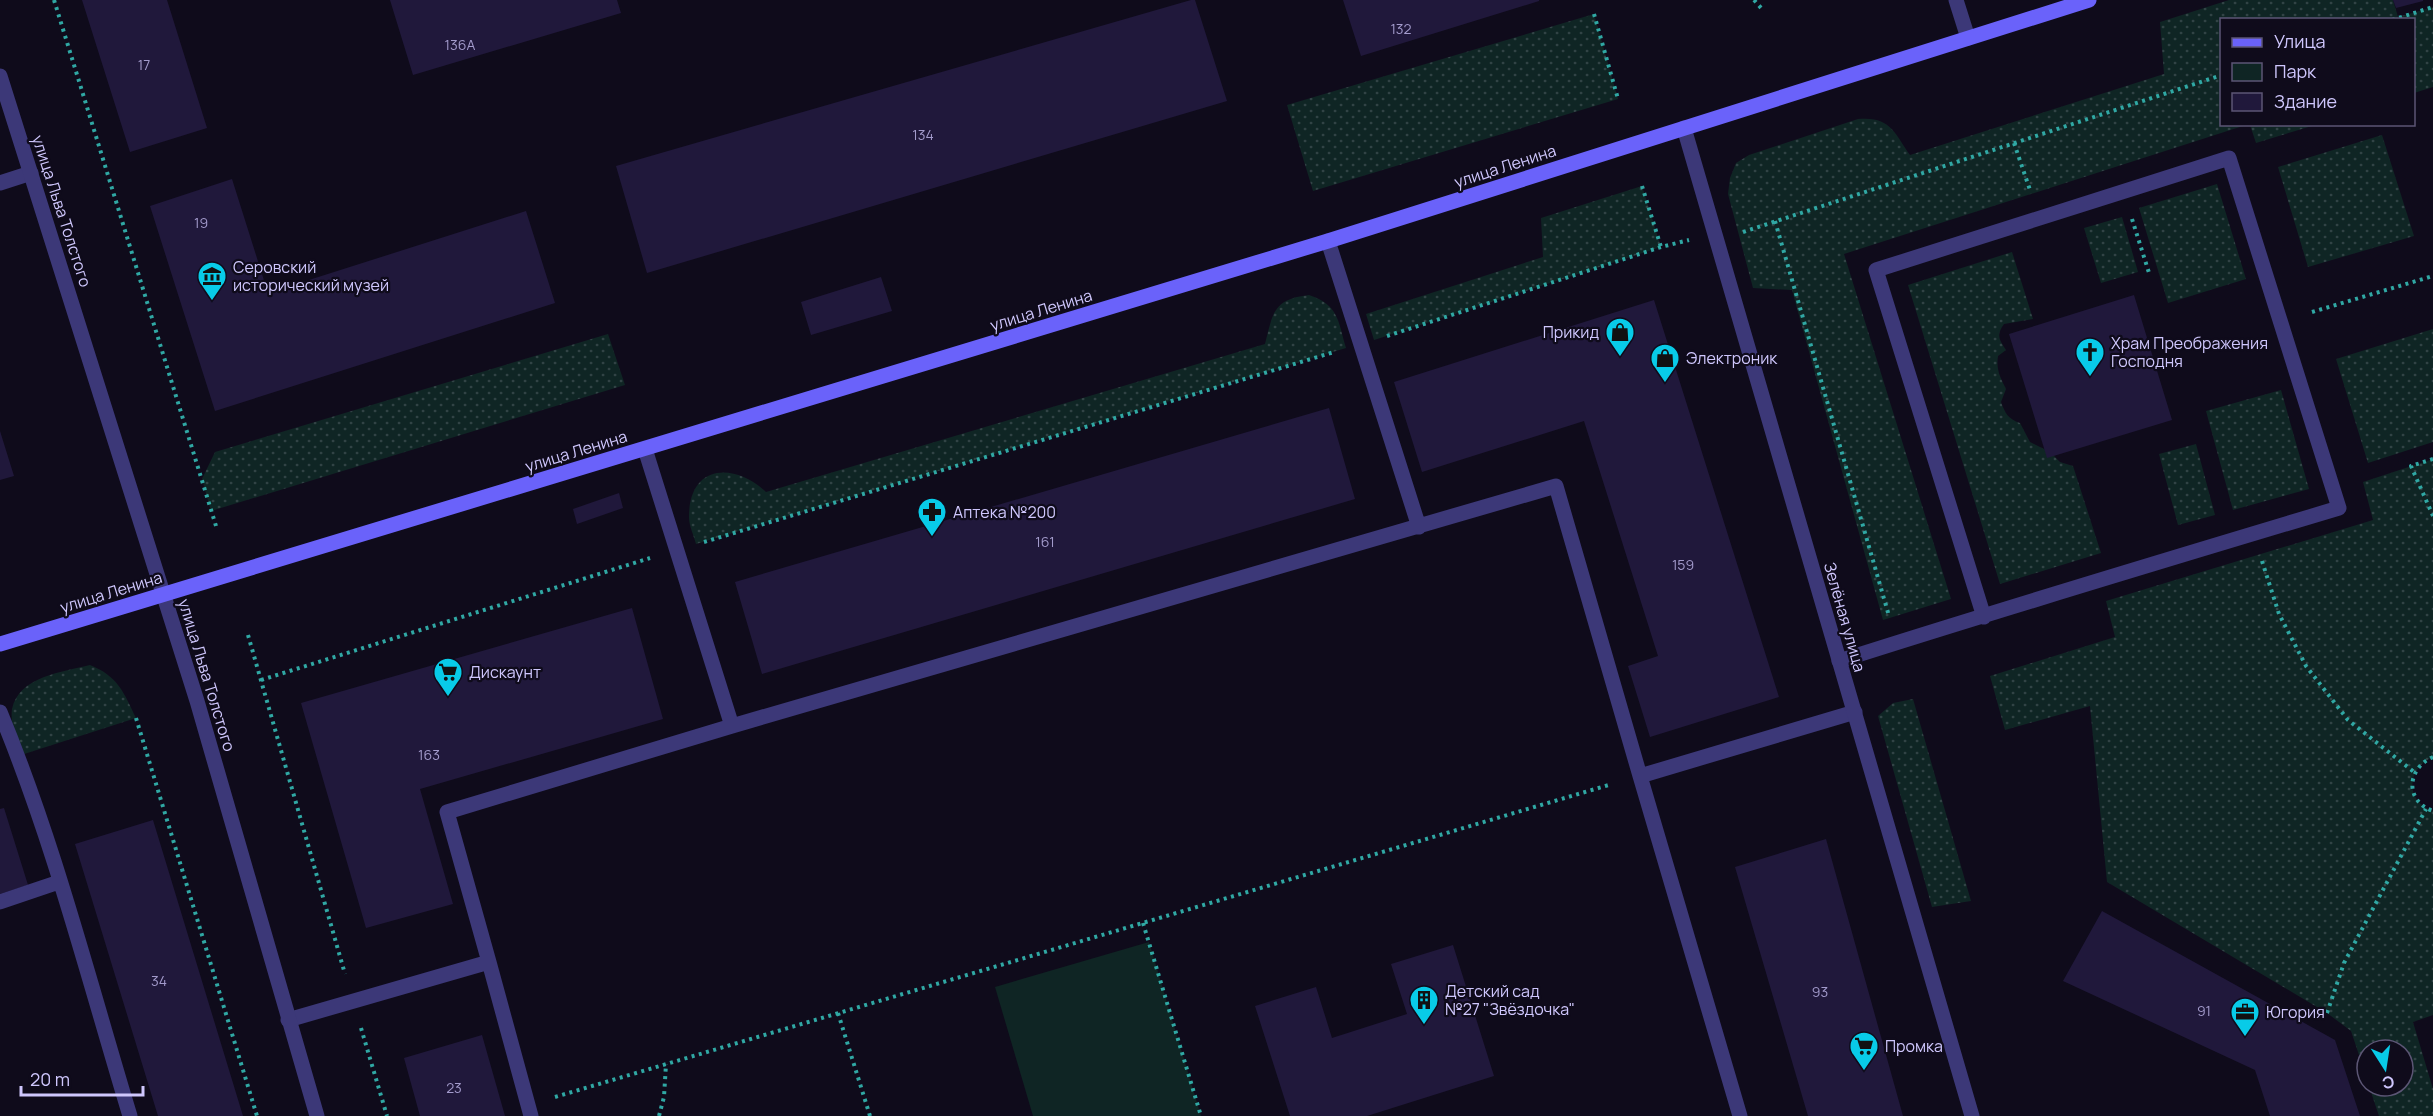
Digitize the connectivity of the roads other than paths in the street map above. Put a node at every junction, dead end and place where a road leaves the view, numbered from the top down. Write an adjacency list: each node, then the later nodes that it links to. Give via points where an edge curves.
1 (1956, 0): 3 (street)
2 (2089, 0): 3 (main road, улица Ленина)
3 (1968, 38): 5 (main road, улица Ленина)
4 (0, 76): 6 (street, улица Льва Толстого)
5 (1684, 128): 8 (main road, улица Ленина); 14 (street, Зелёная улица)
6 (31, 173): 7 (street); 11 (street, улица Льва Толстого)
7 (0, 183)
8 (1328, 241): 9 (main road, улица Ленина); 10 (street)
9 (645, 449): 11 (main road, улица Ленина); 17 (street)
10 (1419, 527): 17 (street); 18 (street, via 1556,486)
11 (164, 595): 13 (main road, улица Ленина); 22 (street, улица Льва Толстого)
12 (1984, 617): 12 (street, via 2339,508 2229,158 1876,270); 14 (street)
13 (0, 644)
14 (1839, 661): 16 (street, Зелёная улица)
15 (0, 712): 19 (street)
16 (1855, 712): 18 (street); 27 (street, Зелёная улица)
17 (732, 726): 21 (street, via 447,812)
18 (1640, 776): 26 (street)
19 (59, 882): 20 (street); 24 (street)
20 (0, 902)
21 (489, 962): 22 (street); 23 (street)
22 (288, 1020): 25 (street, улица Льва Толстого)
23 (530, 1110)
24 (130, 1116)
25 (317, 1116)
26 (1740, 1116)
27 (1972, 1116)

